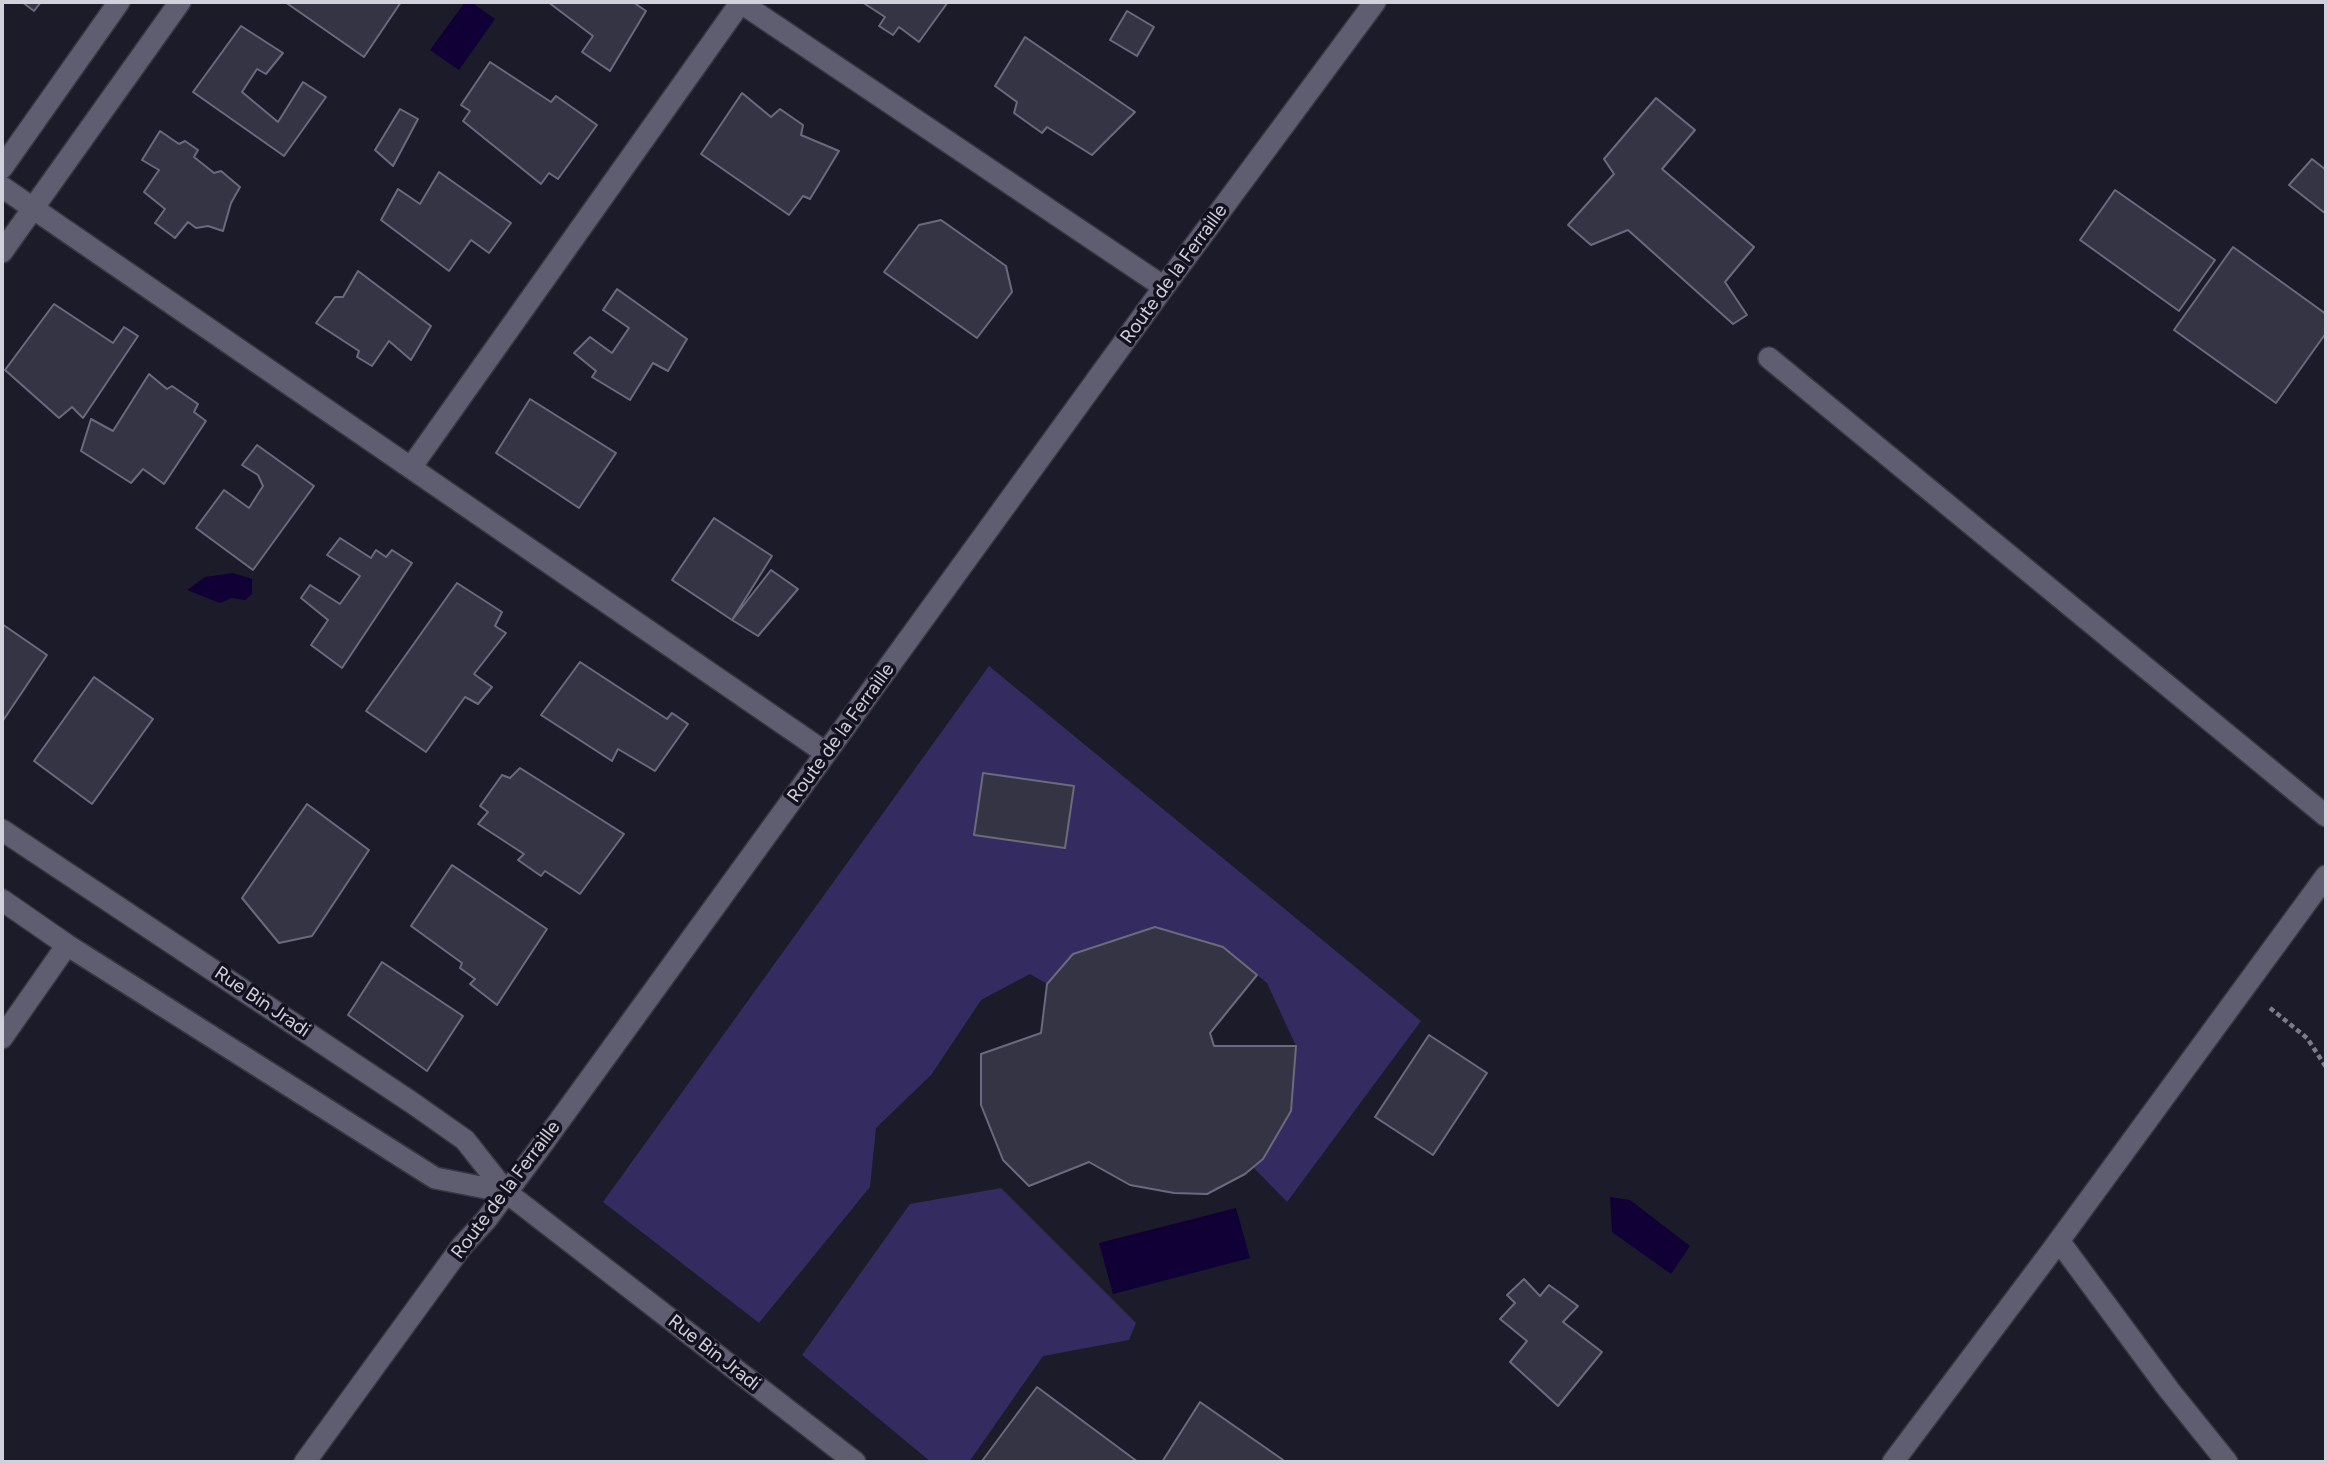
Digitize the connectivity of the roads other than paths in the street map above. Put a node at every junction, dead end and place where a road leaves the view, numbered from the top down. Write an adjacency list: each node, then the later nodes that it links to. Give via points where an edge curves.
1 (119, 2): 5 (street)
2 (180, 2): 7 (street)
3 (740, 2): 9 (street); 11 (street)
4 (1375, 2): 9 (street, Route de la Ferraille)
5 (2, 168)
6 (2, 187): 7 (street)
7 (33, 208): 8 (street); 11 (street)
8 (2, 252)
9 (1164, 287): 12 (street, Route de la Ferraille)
10 (1769, 358): 13 (street)
11 (412, 466): 12 (street)
12 (826, 753): 19 (street, Route de la Ferraille)
13 (2326, 816)
14 (2, 830): 19 (street, Rue Bin Jradi, via 411,1101 465,1140)
15 (2326, 876): 20 (street)
16 (2, 900): 17 (street, Rue Bin Jradi)
17 (67, 944): 18 (street); 19 (street, Rue Bin Jradi, via 435,1178)
18 (2, 1038)
19 (506, 1192): 21 (street, Route de la Ferraille); 22 (street, Rue Bin Jradi)
20 (2059, 1241): 23 (street); 24 (street)
21 (305, 1462)
22 (855, 1462)
23 (1893, 1462)
24 (2227, 1462)

